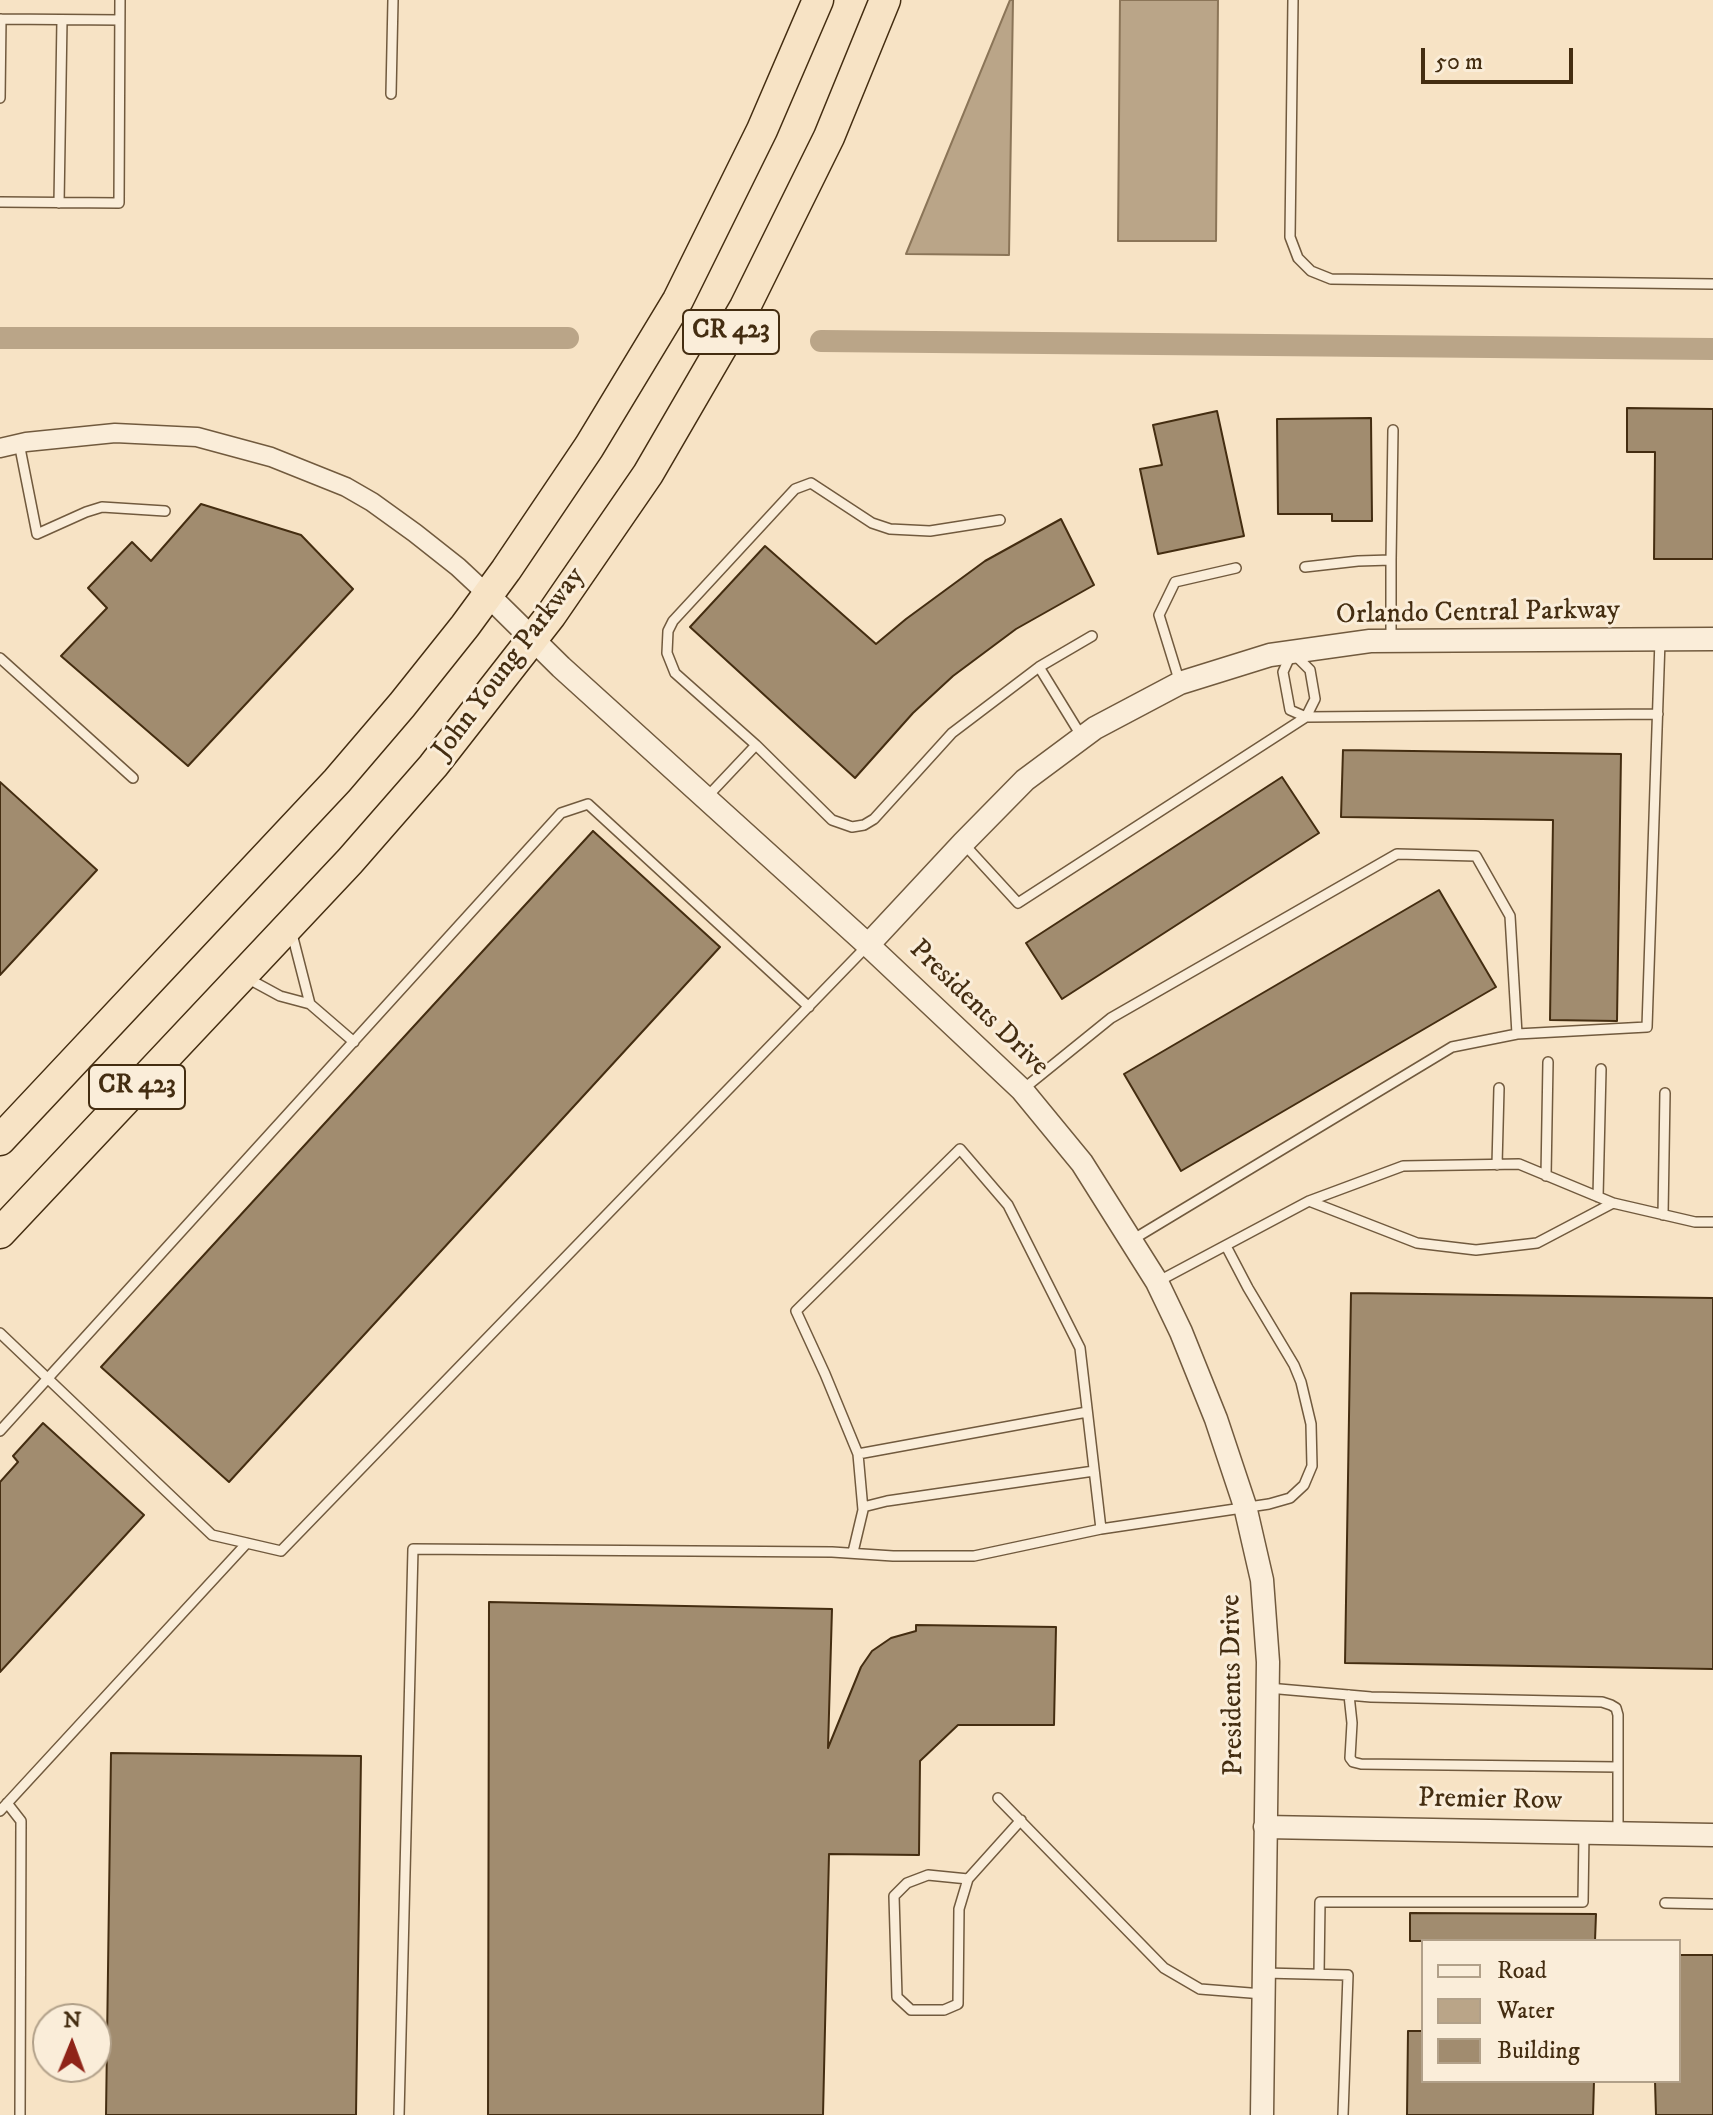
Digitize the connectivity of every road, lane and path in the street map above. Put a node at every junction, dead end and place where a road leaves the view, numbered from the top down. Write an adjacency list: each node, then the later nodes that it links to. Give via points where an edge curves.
1 (120, 0): 8 (lane)
2 (393, 0): 9 (lane)
3 (818, 0): 22 (highway, John Young Parkway / CR 423, via 762,130 678,300 589,447)
4 (885, 0): 24 (highway, John Young Parkway / CR 423, via 829,137 745,307 648,474)
5 (1293, 0): 13 (lane, via 1290,237 1298,258 1311,271 1331,279)
6 (0, 19): 7 (lane); 10 (lane)
7 (62, 20): 8 (lane); 12 (lane)
8 (120, 20): 12 (lane, via 119,203)
9 (391, 94)
10 (0, 98)
11 (0, 202): 12 (lane)
12 (59, 203)
13 (1713, 284)
14 (1393, 430): 19 (lane)
15 (19, 443): 16 (street, Presidents Drive); 17 (lane, via 37,534 102,507); 22 (street, Presidents Drive, via 115,433 197,437 271,457 372,502)
16 (0, 448)
17 (165, 511)
18 (1000, 520): 35 (lane, via 930,531 890,529 811,483 795,489 668,631 667,653 675,673)
19 (1391, 560): 20 (lane); 27 (lane)
20 (1305, 567)
21 (1236, 568): 31 (lane, via 1175,582 1159,615)
22 (488, 595): 24 (street, Presidents Drive); 51 (highway, John Young Parkway / CR 423, via 337,781)
23 (1092, 636): 30 (lane)
24 (532, 639): 37 (street, Presidents Drive); 39 (highway, John Young Parkway / CR 423, via 433,766)
25 (1713, 639): 26 (street, Orlando Central Parkway)
26 (1660, 640): 27 (street, Orlando Central Parkway); 32 (lane)
27 (1391, 641): 28 (street, Orlando Central Parkway)
28 (1292, 652): 31 (street, Orlando Central Parkway); 33 (lane, via 1310,670 1315,699); 33 (lane, via 1283,672 1290,710)
29 (0, 658): 36 (lane)
30 (1039, 667): 34 (lane); 35 (lane, via 952,733 864,825 832,820)
31 (1180, 683): 34 (street, Orlando Central Parkway)
32 (1658, 714): 33 (lane); 44 (lane, via 1647,1027)
33 (1306, 717): 38 (lane, via 1018,903)
34 (1082, 737): 38 (street, Orlando Central Parkway, via 1025,780)
35 (756, 745): 37 (lane)
36 (133, 778)
37 (706, 798): 40 (street, Presidents Drive)
38 (963, 843): 40 (street, Orlando Central Parkway)
39 (290, 925): 41 (highway, John Young Parkway / CR 423); 42 (lane)
40 (868, 945): 43 (lane); 49 (street, Presidents Drive)
41 (242, 976): 42 (lane, via 280,996); 59 (highway, John Young Parkway / CR 423)
42 (310, 1004): 45 (lane)
43 (809, 1007): 45 (lane, via 588,804 561,813); 72 (lane, via 281,1551)
44 (1517, 1034): 49 (lane, via 1510,916 1476,856 1397,854 1111,1018); 60 (lane, via 1452,1047)
45 (354, 1042): 64 (lane)
46 (1548, 1062): 53 (lane)
47 (1601, 1069): 54 (lane)
48 (1499, 1088): 52 (lane)
49 (1022, 1090): 60 (street, Presidents Drive, via 1082,1163)
50 (1665, 1093): 57 (lane)
51 (0, 1140)
52 (1497, 1165): 53 (lane, via 1519,1164); 55 (lane, via 1403,1166)
53 (1546, 1176): 54 (lane)
54 (1598, 1197): 56 (lane)
55 (1309, 1201): 56 (lane, via 1417,1243 1476,1250 1537,1243); 61 (lane)
56 (1613, 1203): 57 (lane)
57 (1663, 1215): 58 (lane)
58 (1713, 1222)
59 (0, 1233)
60 (1132, 1240): 62 (street, Presidents Drive)
61 (1226, 1246): 62 (lane); 69 (lane, via 1294,1365 1311,1424 1312,1466 1304,1485 1290,1498)
62 (1157, 1282): 69 (street, Presidents Drive, via 1216,1419)
63 (0, 1333): 64 (lane)
64 (48, 1379): 66 (lane); 72 (lane, via 212,1535)
65 (1087, 1412): 67 (lane); 67 (lane, via 1080,1348 1008,1205 960,1149 796,1311); 68 (lane)
66 (0, 1431)
67 (858, 1454): 70 (lane)
68 (1094, 1471): 70 (lane); 71 (lane)
69 (1245, 1506): 71 (lane); 74 (street, Presidents Drive, via 1262,1580)
70 (863, 1507): 73 (lane)
71 (1101, 1529): 73 (lane, via 974,1556)
72 (247, 1543): 78 (lane)
73 (853, 1552): 90 (lane, via 413,1549)
74 (1268, 1688): 75 (lane); 80 (street, Presidents Drive)
75 (1349, 1695): 76 (lane, via 1602,1702 1616,1708 1618,1715); 76 (lane, via 1353,1762)
76 (1618, 1767): 82 (lane)
77 (998, 1798): 79 (lane)
78 (4, 1807): 89 (lane, via 21,1821)
79 (1021, 1820): 84 (lane); 88 (lane, via 1164,1968 1200,1989)
80 (1265, 1827): 81 (street, Premier Row); 88 (street, Presidents Drive)
81 (1584, 1833): 82 (street, Premier Row); 87 (lane, via 1583,1902 1320,1902)
82 (1618, 1834): 83 (street, Premier Row)
83 (1713, 1835)
84 (968, 1879): 84 (lane, via 959,1909 958,2004 944,2010 911,2010 897,1997 894,1896 907,1883 928,1875)
85 (1665, 1903): 86 (lane)
86 (1713, 1904)
87 (1319, 1974): 88 (lane); 92 (lane, via 1348,1975)
88 (1263, 1984): 91 (street, Presidents Drive)
89 (20, 2115)
90 (399, 2115)
91 (1262, 2115)
92 (1343, 2115)

